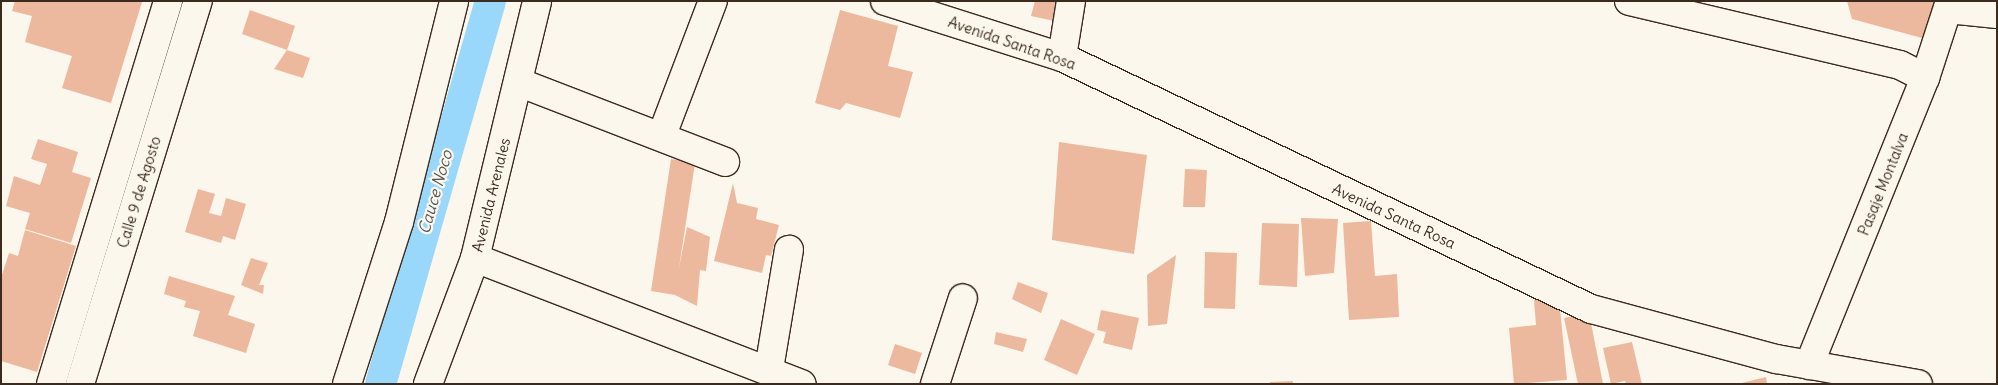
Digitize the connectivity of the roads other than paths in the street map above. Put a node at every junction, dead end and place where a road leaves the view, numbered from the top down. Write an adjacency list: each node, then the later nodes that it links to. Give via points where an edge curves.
1 (168, 1): 22 (street, Calle 9 de Agosto)
2 (198, 1): 23 (street, Calle 9 de Agosto)
3 (454, 1): 24 (street, via 399,222)
4 (537, 1): 13 (street, Avenida Arenales)
5 (713, 1): 14 (street)
6 (885, 1): 11 (street, Avenida Santa Rosa)
7 (1072, 1): 11 (street)
8 (1629, 1): 12 (street, via 1900,65)
9 (1949, 5): 10 (street); 12 (street, Pasaje Montalva)
10 (1997, 14)
11 (1062, 57): 21 (street, Avenida Santa Rosa, via 1592,309)
12 (1925, 78): 19 (street, Pasaje Montalva)
13 (518, 82): 14 (street); 17 (street, Avenida Arenales)
14 (662, 135): 15 (street)
15 (725, 162)
16 (789, 250): 20 (street)
17 (475, 258): 20 (street); 25 (street, Avenida Arenales)
18 (963, 298): 27 (street)
19 (1809, 365): 21 (street, Avenida Santa Rosa); 28 (street, Avenida Santa Rosa)
20 (769, 369): 26 (street)
21 (1778, 372)
22 (51, 384)
23 (80, 384)
24 (347, 384)
25 (428, 384)
26 (801, 384)
27 (935, 384)
28 (1918, 384)

